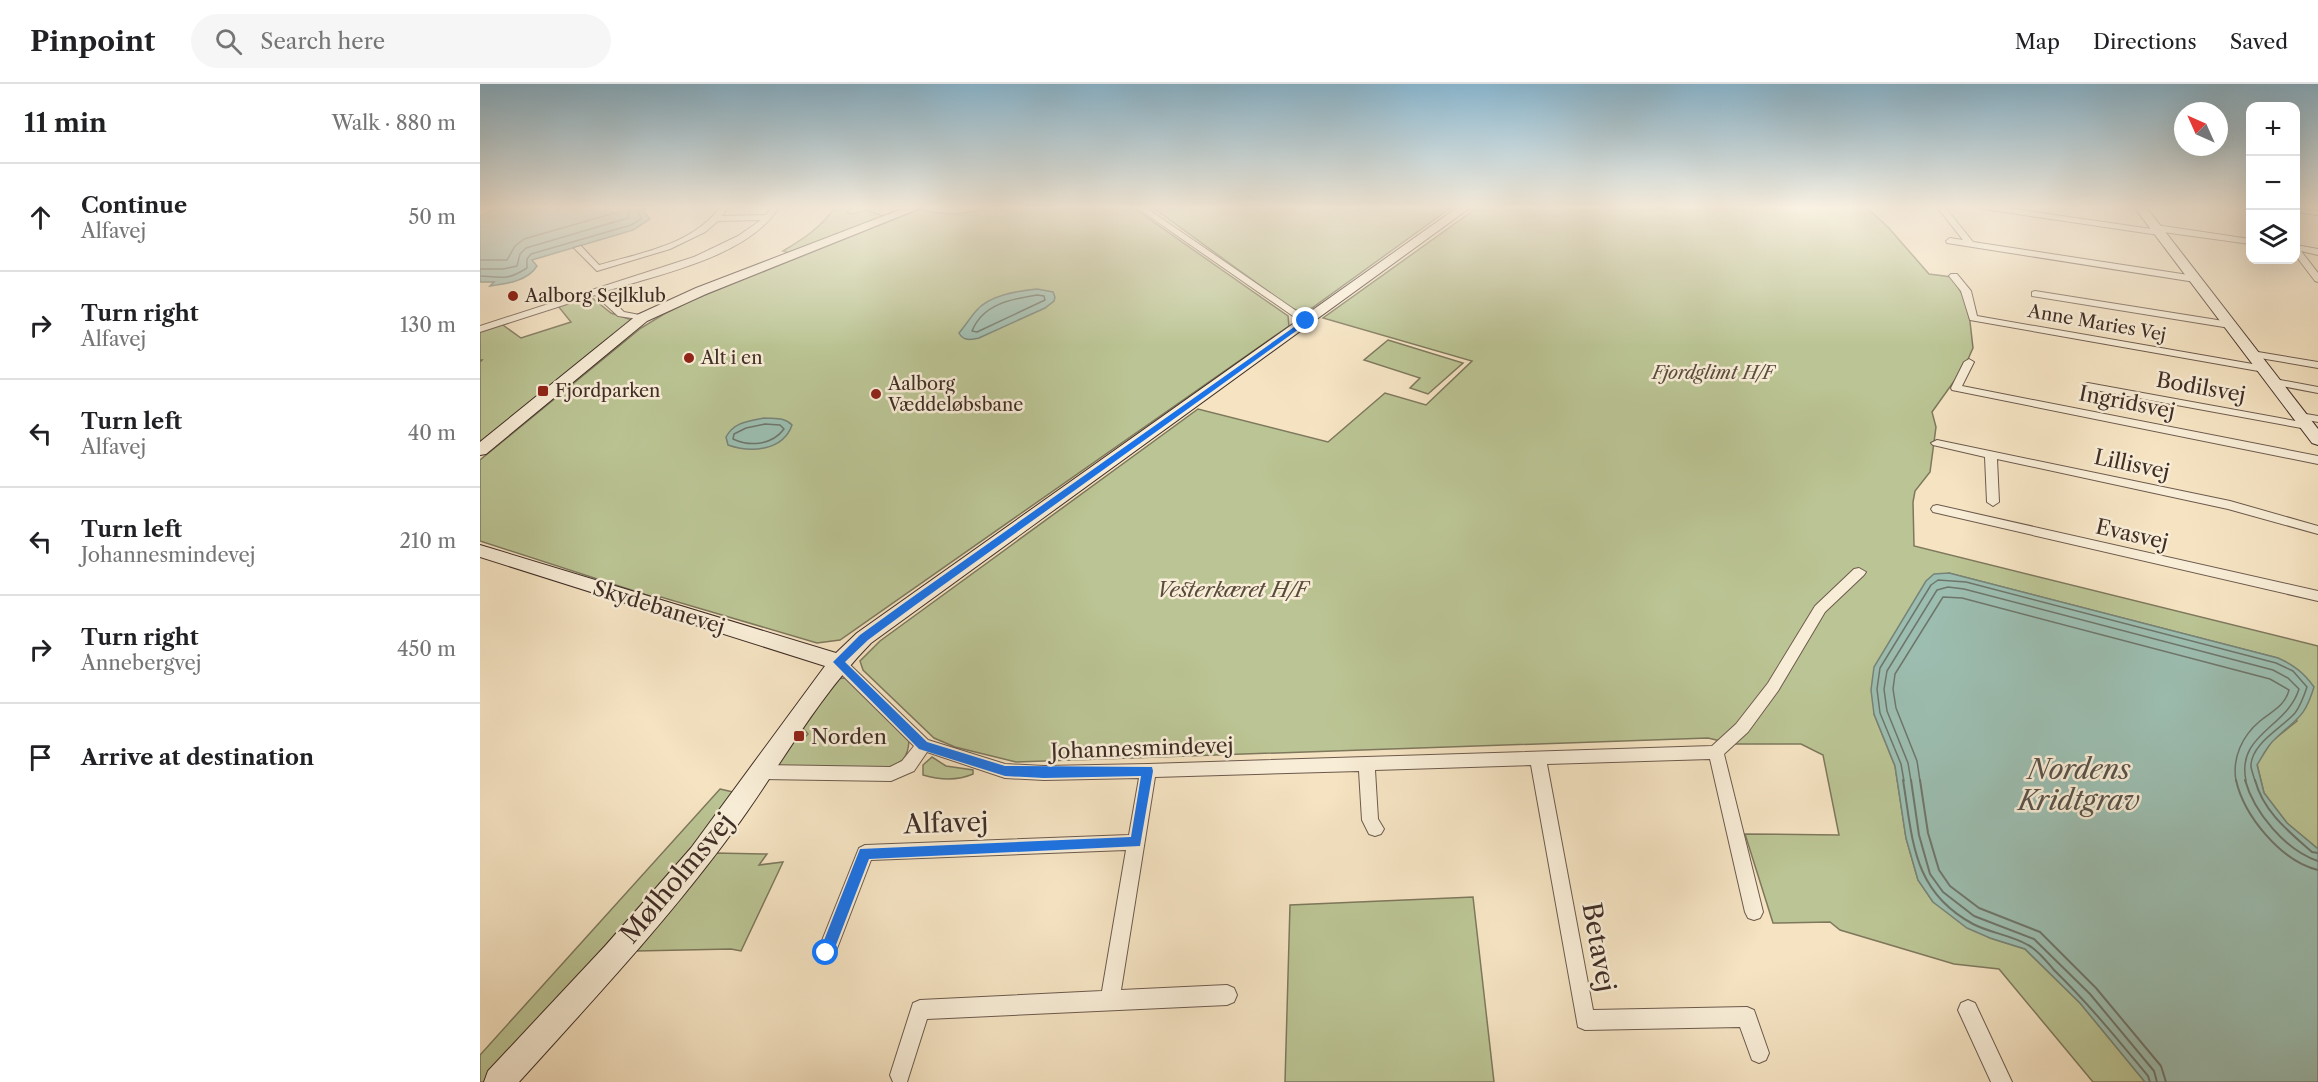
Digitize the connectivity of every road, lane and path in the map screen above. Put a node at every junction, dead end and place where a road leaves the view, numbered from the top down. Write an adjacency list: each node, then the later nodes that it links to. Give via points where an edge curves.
1 (583, 254): 2 (street, via 597,268)
2 (646, 254): 10 (street)
3 (709, 254): 10 (street)
4 (797, 254): 16 (street)
5 (1208, 254): 17 (street)
6 (1400, 254): 17 (street, Mølholmsvej)
7 (2032, 254): 12 (street)
8 (2175, 254): 12 (street)
9 (2300, 256): 13 (street)
10 (670, 269): 14 (street)
11 (1954, 276): 23 (street, Anne Maries Vej, via 1966,291 1973,318)
12 (2194, 279): 18 (street)
13 (2318, 279)
14 (597, 292): 16 (street, via 615,310); 19 (street)
15 (2035, 294): 18 (street)
16 (642, 318): 30 (street)
17 (1306, 321): 39 (street, Mølholmsvej, via 901,610)
18 (2230, 325): 20 (street)
19 (480, 329)
20 (2252, 354): 22 (street); 23 (street)
21 (1969, 362): 32 (street, Ingridsvej, via 1956,388)
22 (2318, 365)
23 (2264, 369): 24 (street)
24 (2274, 382): 26 (street); 27 (street)
25 (2088, 386): 27 (street, Bodilsvej)
26 (2318, 390)
27 (2308, 420): 28 (street)
28 (2318, 440)
29 (1937, 443): 31 (street, Lillisvej)
30 (480, 450)
31 (1991, 455): 33 (street); 35 (street, Lillisvej, via 2230,505)
32 (2318, 460)
33 (1993, 502)
34 (1937, 509): 38 (street, Evasvej)
35 (2318, 530)
36 (480, 551): 39 (street, Skydebanevej)
37 (1858, 572): 41 (street, via 1820,609 1773,687 1742,728)
38 (2318, 596)
39 (838, 662): 40 (street, Johannesmindevej); 45 (street, Mølholmsvej)
40 (923, 745): 44 (street, Johannesmindevej, via 1005,771); 45 (street, via 908,766 891,774)
41 (1716, 752): 42 (street, Johannesmindevej); 48 (street)
42 (1538, 757): 43 (street, Johannesmindevej); 53 (street, Betavej, via 1585,1020 1748,1017)
43 (1367, 763): 44 (street, Johannesmindevej); 46 (street, via 1370,820)
44 (1148, 771): 47 (street)
45 (760, 772): 55 (street, Mølholmsvej, via 690,869)
46 (1375, 829)
47 (1136, 842): 49 (street, Alfavej, via 865,853); 51 (street)
48 (1754, 912)
49 (826, 953)
50 (1227, 995): 51 (street)
51 (1110, 1001): 54 (street, via 920,1010)
52 (1968, 1010): 56 (street)
53 (1759, 1053)
54 (900, 1075)
55 (499, 1082)
56 (2002, 1082)

